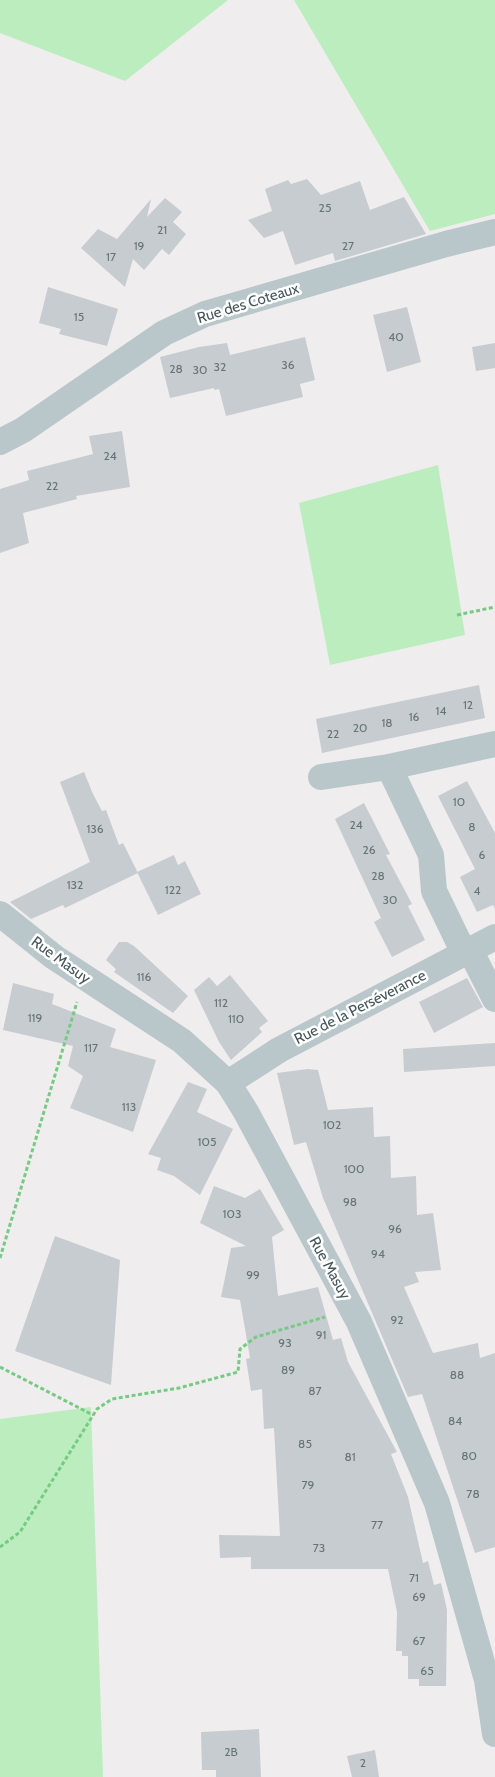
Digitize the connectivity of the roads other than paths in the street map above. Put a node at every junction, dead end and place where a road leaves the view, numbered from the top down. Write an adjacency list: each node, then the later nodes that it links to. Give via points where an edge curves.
1 (495, 232): 2 (street, Rue des Coteaux, via 205,314 164,333 23,430)
2 (0, 442)
3 (495, 744): 4 (street)
4 (389, 767): 5 (street); 8 (street, via 431,855 434,892)
5 (321, 777)
6 (0, 914): 10 (street, Rue Masuy, via 54,958 182,1041)
7 (495, 937): 8 (street, Rue de la Perséverance)
8 (467, 952): 9 (street); 10 (street, Rue de la Perséverance, via 279,1050)
9 (495, 999)
10 (228, 1083): 11 (street, Rue Masuy, via 352,1309 437,1503 487,1680)
11 (495, 1734)

